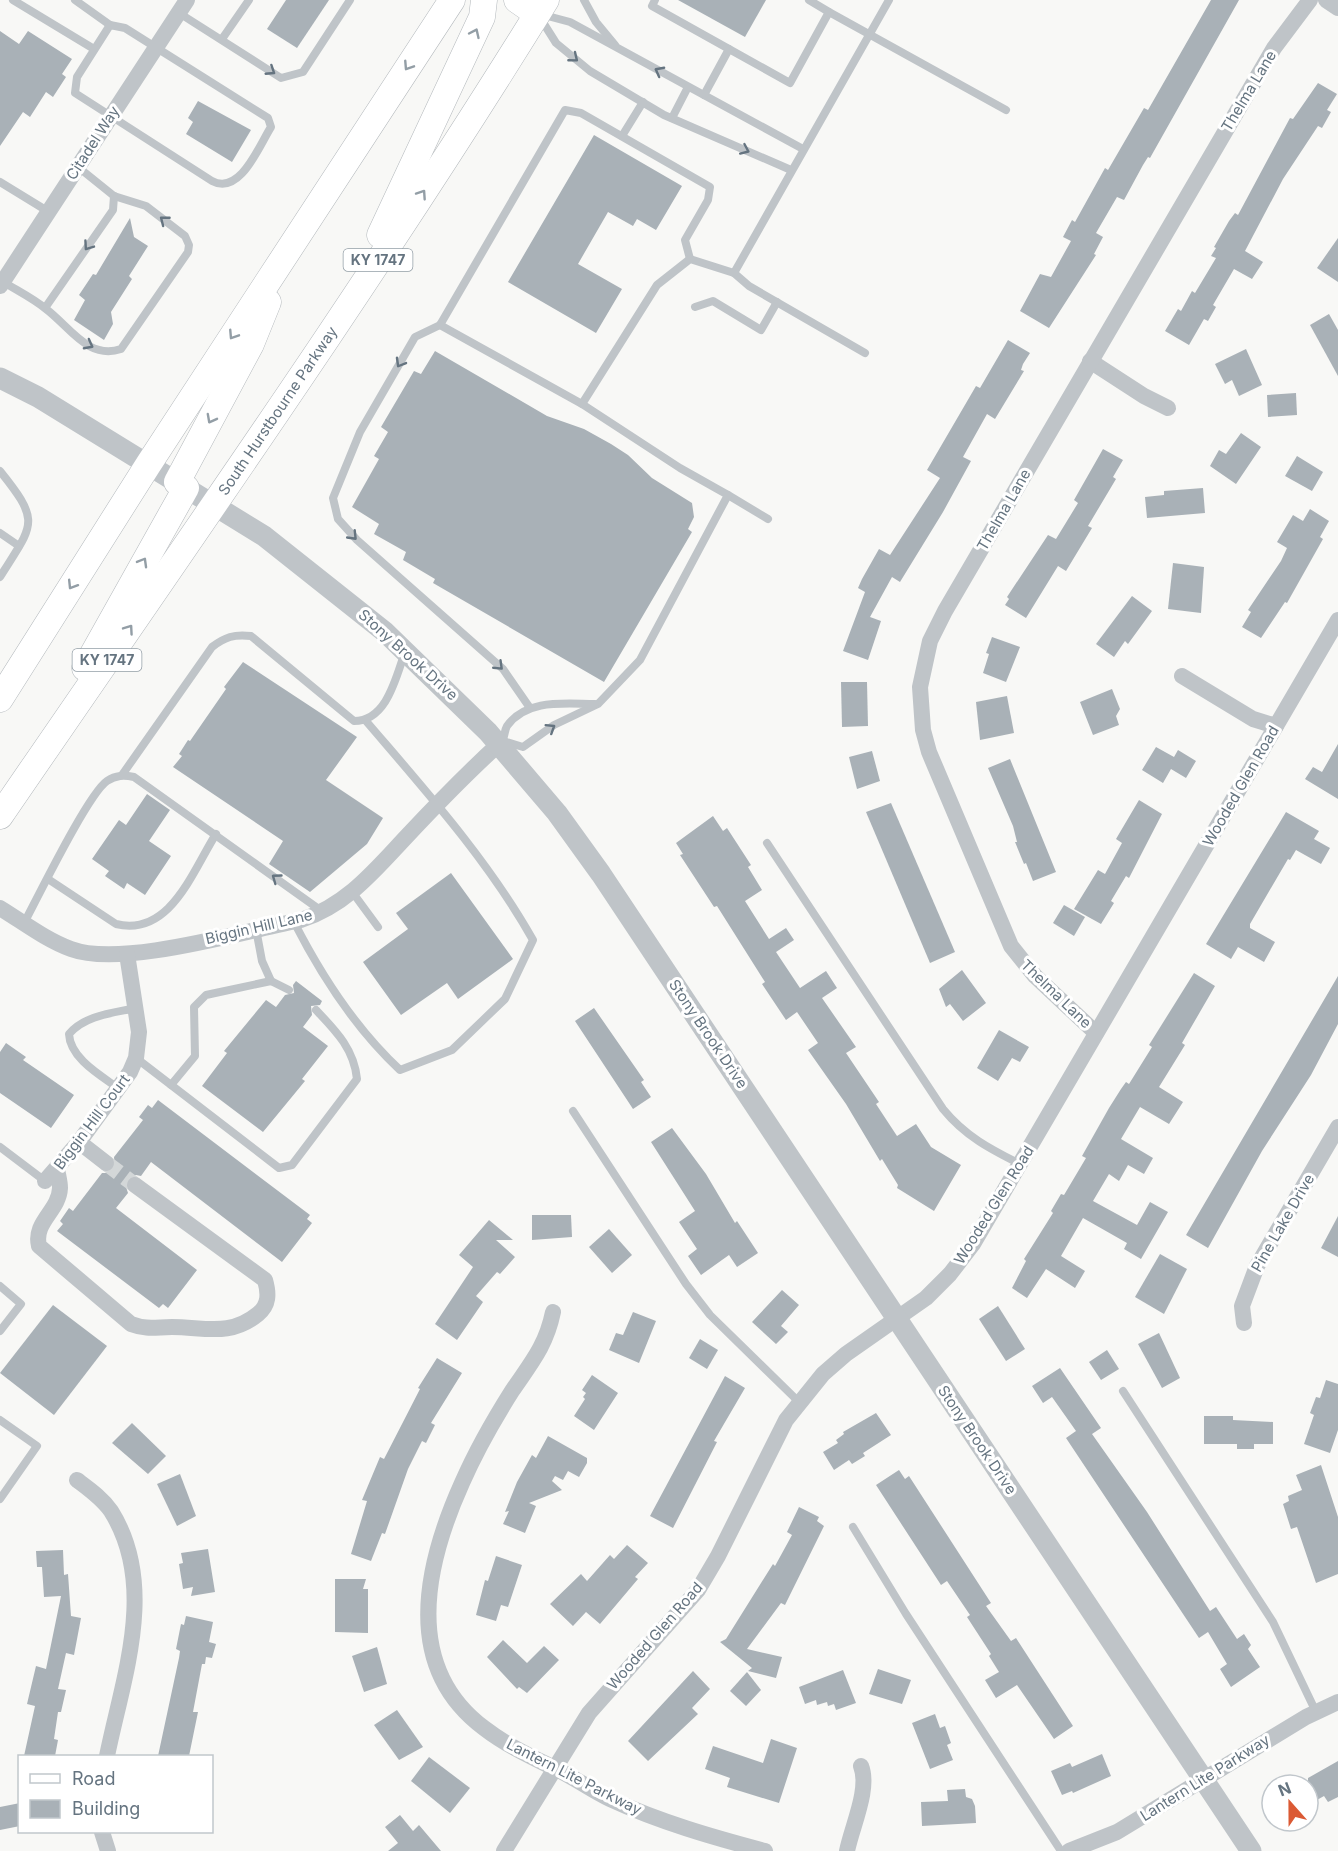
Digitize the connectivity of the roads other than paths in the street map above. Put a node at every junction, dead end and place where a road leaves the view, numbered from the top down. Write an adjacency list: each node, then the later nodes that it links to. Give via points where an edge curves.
1 (13, 0): 23 (lane)
2 (75, 0): 18 (lane)
3 (249, 0): 21 (lane)
4 (350, 0): 21 (lane, one-way to 4, via 281,78 303,72)
5 (433, 0): 19 (main road)
6 (452, 0): 19 (main road)
7 (484, 0): 46 (main road, one-way to 7, via 479,23)
8 (584, 0): 24 (lane)
9 (655, 0): 25 (lane, via 652,6)
10 (809, 0): 17 (lane)
11 (889, 0): 20 (lane)
12 (1310, 0): 49 (street, Thelma Lane, via 1274,48)
13 (1326, 0): 16 (street)
14 (533, 3): 24 (lane); 28 (lane, one-way to 28, via 556,43 590,71); 46 (main road, South Hurstbourne Parkway / KY 1747, one-way to 14, via 492,88)
15 (183, 4): 21 (lane); 22 (street, Citadel Way)
16 (1338, 8)
17 (829, 12): 20 (lane); 25 (lane, via 790,83)
18 (110, 25): 22 (lane, via 125,28); 23 (lane)
19 (435, 26): 39 (main road, one-way to 39)
20 (869, 34): 29 (lane); 33 (lane)
21 (222, 39)
22 (156, 48): 30 (street, Citadel Way); 30 (lane, via 268,118 271,127 237,181 219,185)
23 (94, 49): 30 (lane, via 77,77 75,93)
24 (619, 50): 26 (lane, one-way to 24)
25 (729, 50): 27 (lane)
26 (688, 87): 27 (lane); 31 (lane)
27 (704, 95): 33 (lane)
28 (643, 102): 31 (lane); 32 (lane)
29 (1006, 110)
30 (111, 117): 34 (street, Citadel Way)
31 (672, 118): 35 (lane, one-way to 35)
32 (622, 136): 40 (lane, via 710,187 708,200 685,240); 47 (lane, via 581,113 565,110)
33 (803, 149): 35 (lane)
34 (78, 167): 37 (lane); 38 (street, Citadel Way)
35 (791, 170): 41 (lane)
36 (0, 182): 38 (lane)
37 (114, 196): 45 (lane, one-way to 45, via 113,210); 45 (lane, one-way to 37, via 88,346 110,353 121,349 188,252 185,236 146,206)
38 (49, 212): 42 (street, Citadel Way)
39 (288, 251): 53 (main road, one-way to 53); 55 (main road, one-way to 55, via 251,344)
40 (690, 259): 41 (lane); 51 (lane, via 657,285)
41 (734, 273): 43 (lane)
42 (1, 283): 45 (lane)
43 (777, 302): 44 (lane, via 761,330 713,301); 48 (lane)
44 (695, 307)
45 (45, 308)
46 (342, 314): 57 (main road, South Hurstbourne Parkway / KY 1747)
47 (440, 325): 51 (lane); 67 (lane, one-way to 67, via 415,337 360,432 333,498 338,519 357,540 503,669)
48 (865, 353)
49 (1090, 361): 52 (street); 90 (street, Thelma Lane, via 935,631 923,666 920,709 929,752 1011,946 1035,976)
50 (0, 378): 53 (street, Stony Brook Drive)
51 (582, 404): 56 (lane)
52 (1168, 408)
53 (148, 465): 55 (street, Stony Brook Drive); 65 (main road, one-way to 65)
54 (0, 471): 60 (lane, via 21,496 30,520)
55 (182, 485): 57 (street, Stony Brook Drive); 71 (main road, one-way to 55)
56 (728, 495): 58 (lane); 66 (lane, via 640,660)
57 (216, 505): 63 (street, Stony Brook Drive, via 264,536); 71 (main road, South Hurstbourne Parkway / KY 1747, one-way to 57)
58 (768, 519)
59 (0, 533): 60 (lane)
60 (20, 546): 61 (lane)
61 (0, 577)
62 (1337, 625): 69 (street, Wooded Glen Road)
63 (406, 650): 68 (lane, via 386,699 377,714); 70 (street, Stony Brook Drive)
64 (1182, 676): 69 (street, via 1253,719)
65 (0, 699)
66 (598, 704): 67 (lane); 70 (lane, one-way to 66, via 523,747 554,725)
67 (530, 708): 70 (lane, via 507,726)
68 (366, 721): 72 (lane, via 354,721 250,636 238,635 223,639 212,648); 73 (lane)
69 (1276, 726): 90 (street, Wooded Glen Road)
70 (501, 742): 73 (street, Biggin Hill Lane); 105 (street, Stony Brook Drive, via 601,874)
71 (37, 762): 74 (main road, South Hurstbourne Parkway / KY 1747)
72 (122, 775): 75 (lane, via 134,777); 77 (lane, via 106,782 91,802)
73 (437, 804): 78 (street, Biggin Hill Lane); 81 (lane, via 533,940 505,999 452,1050 400,1070 378,1049 313,959)
74 (0, 816)
75 (216, 834): 77 (lane, via 170,908 151,922 116,924); 80 (lane, one-way to 75)
76 (767, 843): 99 (lane, via 943,1109 959,1129 980,1144)
77 (48, 879): 82 (lane)
78 (353, 893): 80 (street, Biggin Hill Lane); 83 (lane)
79 (0, 908): 82 (street, Biggin Hill Lane)
80 (323, 913): 81 (street, Biggin Hill Lane)
81 (294, 922): 84 (street, Biggin Hill Lane)
82 (24, 923): 85 (street, Biggin Hill Lane, via 72,950 109,956)
83 (378, 927)
84 (256, 929): 85 (street, Biggin Hill Lane); 86 (lane)
85 (127, 954): 88 (street, Biggin Hill Court)
86 (270, 981): 87 (lane); 92 (lane, via 206,995 194,1007 195,1056)
87 (289, 990)
88 (136, 1008): 91 (street, Biggin Hill Court, via 140,1032); 93 (lane, via 94,1017 69,1034 76,1053)
89 (316, 1010): 92 (lane, via 347,1044 357,1079 292,1165 279,1168)
90 (1096, 1033): 99 (street, Wooded Glen Road)
91 (136, 1058): 92 (lane); 93 (street, Biggin Hill Court)
92 (171, 1085)
93 (118, 1088): 96 (street, Biggin Hill Court)
94 (573, 1111): 109 (lane, via 704,1308)
95 (1338, 1127): 106 (street, Pine Lake Drive, via 1257,1266 1242,1306)
96 (79, 1142): 98 (street); 100 (street, Biggin Hill Court)
97 (0, 1148): 101 (lane)
98 (106, 1163)
99 (1021, 1164): 105 (street, Wooded Glen Road, via 950,1274 927,1298)
100 (57, 1168): 101 (street, Biggin Hill Court); 102 (street, via 60,1189 38,1230 39,1246 131,1324 146,1330 231,1330 262,1311 269,1295 265,1281)
101 (45, 1181)
102 (135, 1185)
103 (0, 1286): 107 (lane, via 21,1304)
104 (553, 1312): 118 (street, Lantern Lite Parkway, via 545,1343 490,1427 462,1482 435,1554 428,1598 432,1649 454,1697 483,1727 534,1760)
105 (896, 1318): 109 (street, Wooded Glen Road, via 823,1374); 119 (street, Stony Brook Drive)
106 (1244, 1323)
107 (0, 1331)
108 (1123, 1391): 115 (lane, via 1272,1622)
109 (800, 1402): 118 (street, Wooded Glen Road, via 786,1420 698,1590 610,1686)
110 (0, 1420): 112 (lane, via 37,1446)
111 (77, 1480): 116 (street, via 111,1511 135,1585 132,1635)
112 (0, 1499)
113 (853, 1527): 125 (lane)
114 (1338, 1702): 115 (street, Lantern Lite Parkway)
115 (1316, 1712): 119 (street, Lantern Lite Parkway)
116 (107, 1755)
117 (861, 1766): 124 (street, via 865,1777 863,1791)
118 (554, 1768): 122 (street, Wooded Glen Road); 123 (street, Lantern Lite Parkway, via 609,1798 667,1822)
119 (1204, 1779): 126 (street, Lantern Lite Parkway, via 1117,1832); 127 (street, Stony Brook Drive)
120 (102, 1833): 121 (street)
121 (108, 1851)
122 (504, 1851)
123 (765, 1851)
124 (847, 1851)
125 (1061, 1851)
126 (1069, 1851)
127 (1251, 1851)

